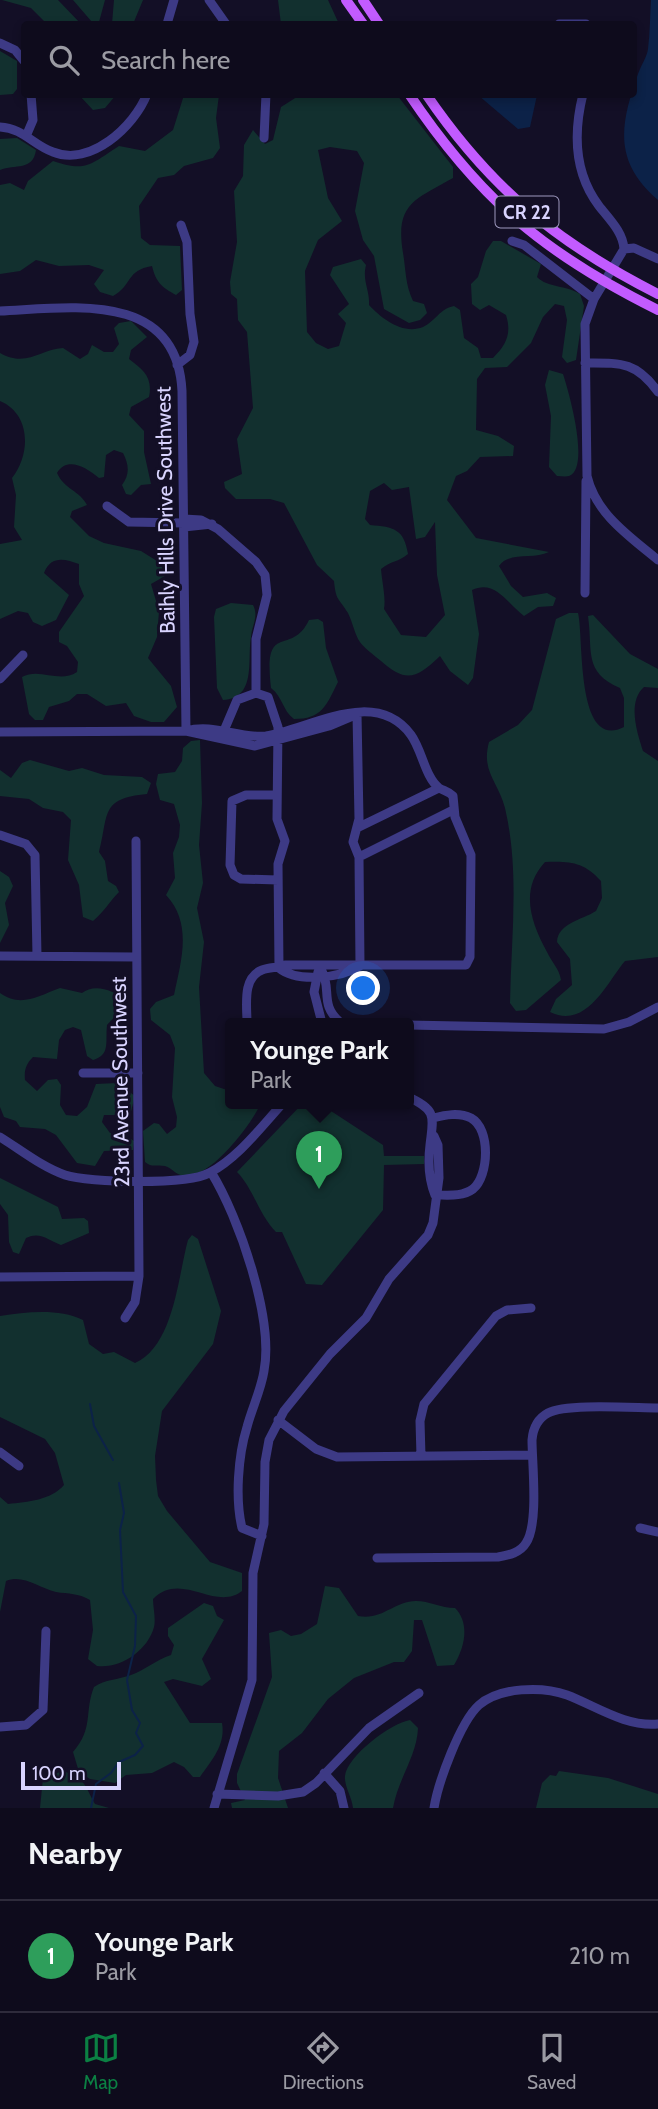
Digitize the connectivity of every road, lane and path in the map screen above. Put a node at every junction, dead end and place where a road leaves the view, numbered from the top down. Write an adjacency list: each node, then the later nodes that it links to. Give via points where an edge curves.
1 (174, 0): 5 (street)
2 (209, 0): 6 (street)
3 (346, 0): 7 (main road)
4 (363, 0): 8 (main road)
5 (168, 21)
6 (224, 21)
7 (361, 21)
8 (377, 21)
9 (0, 43): 10 (street)
10 (21, 57)
11 (31, 98): 18 (street, via 33,120)
12 (144, 98): 18 (street, via 126,127 84,153 57,154)
13 (266, 98): 19 (street)
14 (413, 98): 24 (main road, CR 22, via 449,151 494,202 554,251)
15 (429, 98): 24 (main road, CR 22, via 463,147 510,197)
16 (582, 98): 22 (street, via 579,164 590,193 621,236)
17 (0, 127): 18 (street)
18 (27, 134)
19 (264, 138)
20 (181, 226): 30 (street, via 187,242 194,342 190,355)
21 (512, 241): 26 (street, via 524,245)
22 (624, 249): 23 (street, via 634,248); 24 (street)
23 (658, 259)
24 (608, 277): 25 (main road, CR 22); 26 (street); 27 (main road, CR 22)
25 (658, 294)
26 (594, 299): 29 (street, via 585,324)
27 (658, 310)
28 (0, 311): 30 (street, Baihly Hills Drive Southwest, via 115,309 150,326)
29 (585, 363): 31 (street, via 618,363 636,369); 32 (street)
30 (177, 365): 34 (street, Baihly Hills Drive Southwest, via 182,381)
31 (658, 392)
32 (587, 476): 35 (street, via 593,496 606,514); 36 (street)
33 (107, 506): 34 (street, via 129,522)
34 (184, 523): 39 (street, via 201,520 212,524 265,575 267,595 256,639); 41 (street, Baihly Hills Drive Southwest)
35 (658, 560)
36 (585, 593)
37 (23, 655): 38 (street)
38 (0, 679)
39 (256, 693): 43 (street, via 237,700); 44 (street, via 268,697 272,704)
40 (357, 714): 44 (street); 45 (street, via 382,715 404,727); 48 (street)
41 (187, 731): 42 (street); 43 (street, via 198,728)
42 (0, 732)
43 (223, 735): 44 (street, via 244,746)
44 (278, 738): 46 (street)
45 (439, 788): 47 (street, via 453,796); 48 (street)
46 (277, 795): 52 (street, via 277,819 285,841); 52 (street, via 241,796 232,801 230,865 241,879)
47 (453, 810): 51 (street); 56 (street, via 471,855 468,962)
48 (358, 828): 51 (street, via 353,842)
49 (0, 835): 54 (street, via 26,844 35,855)
50 (136, 841): 55 (street, 23rd Avenue Southwest)
51 (359, 858): 56 (street)
52 (278, 880): 57 (street)
53 (0, 956): 54 (street)
54 (37, 956): 55 (street)
55 (136, 957): 65 (street, 23rd Avenue Southwest)
56 (359, 966): 58 (street, via 350,972)
57 (279, 968): 58 (street, via 285,965); 60 (street, via 260,971 251,978)
58 (320, 973): 61 (street, via 314,992); 62 (street, via 326,1002)
59 (658, 1007): 63 (street, via 604,1029)
60 (247, 1018)
61 (321, 1018)
62 (336, 1018)
63 (414, 1025)
64 (83, 1073): 65 (street)
65 (138, 1073): 71 (street, 23rd Avenue Southwest)
66 (414, 1100): 68 (street)
67 (277, 1109): 70 (street, via 233,1156)
68 (433, 1118): 72 (street, via 438,1145); 72 (street, via 473,1119 484,1140 482,1175 475,1187 464,1193)
69 (0, 1137): 71 (street, via 69,1176)
70 (211, 1172): 71 (street, via 191,1179); 85 (street, via 229,1207 266,1321 264,1371 245,1432 240,1473 242,1528)
71 (139, 1180): 73 (street, 23rd Avenue Southwest)
72 (435, 1195): 78 (street, via 433,1223 425,1240 394,1272 366,1318 330,1354)
73 (139, 1276): 74 (street); 76 (street, 23rd Avenue Southwest, via 135,1302)
74 (0, 1277)
75 (531, 1308): 81 (street, via 496,1316 430,1395 421,1417)
76 (125, 1318)
77 (658, 1408): 80 (street, via 550,1411 534,1428)
78 (278, 1420): 81 (street, via 310,1446 330,1455); 85 (street, via 265,1457)
79 (0, 1452): 82 (street)
80 (532, 1455): 81 (street); 86 (street, via 532,1527 528,1541 517,1552 498,1557)
81 (421, 1456)
82 (19, 1466)
83 (640, 1528): 84 (street)
84 (658, 1532)
85 (261, 1536): 92 (street, via 253,1573 251,1690)
86 (377, 1558)
87 (46, 1631): 90 (street, via 43,1710 26,1725)
88 (419, 1693): 91 (street, via 369,1728)
89 (658, 1724): 95 (street, via 633,1723 544,1689 488,1699 467,1720)
90 (0, 1727)
91 (324, 1773): 92 (street, via 312,1787 296,1794); 94 (street, via 338,1786)
92 (217, 1794): 93 (street)
93 (214, 1808)
94 (344, 1808)
95 (434, 1808)

